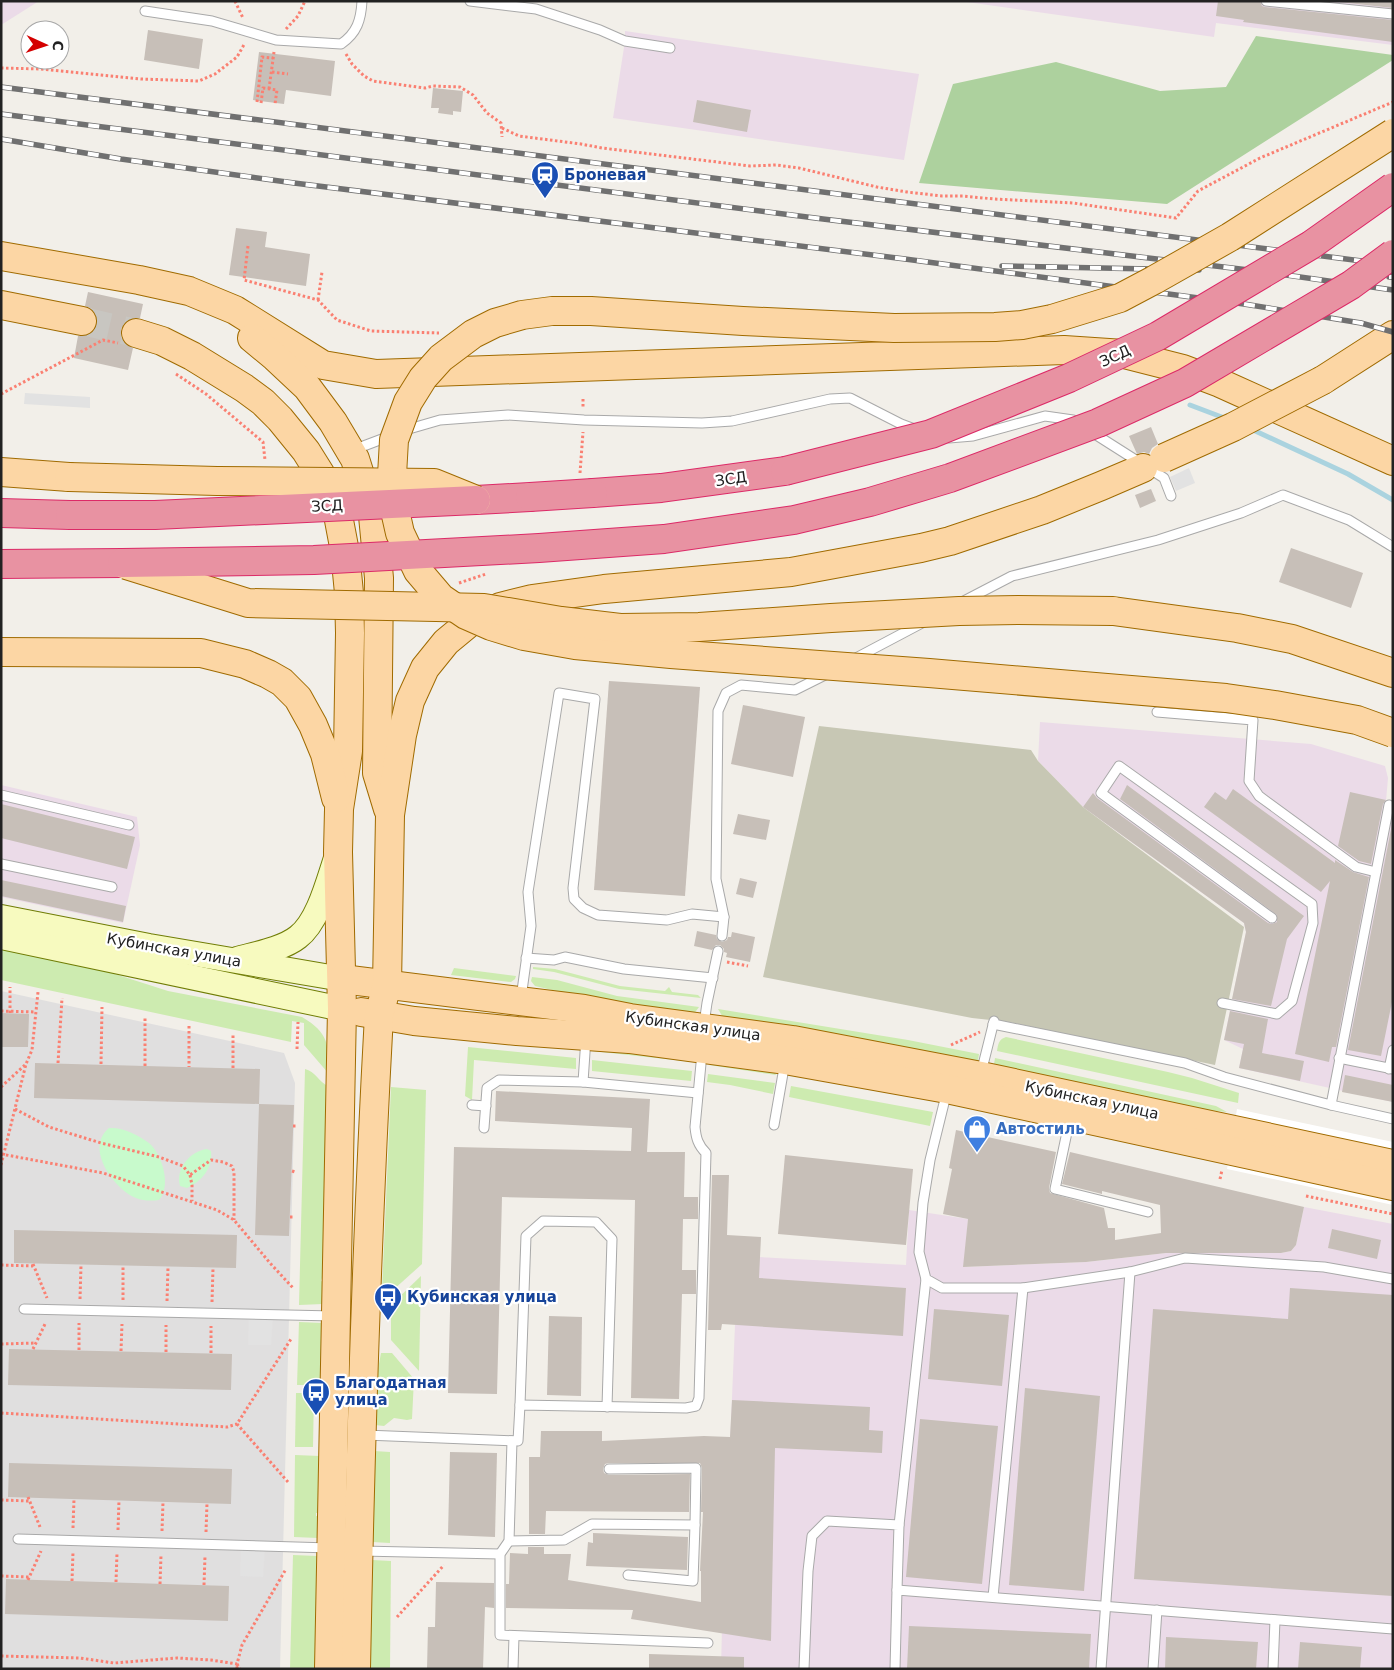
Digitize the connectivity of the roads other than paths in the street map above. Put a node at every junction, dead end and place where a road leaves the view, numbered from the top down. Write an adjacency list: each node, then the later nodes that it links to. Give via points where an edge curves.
1 (362, 1): 4 (lane, via 357,29 341,44 276,40 212,21)
2 (470, 1): 6 (lane, via 536,9 625,41)
3 (1266, 1): 5 (lane)
4 (145, 11)
5 (1393, 14)
6 (670, 48)
7 (1393, 133): 28 (main road, bridge, via 1230,237 1154,280 1120,298 1052,319 995,327 894,328 561,311 522,315 495,324 473,334 441,358 408,402 394,440 392,493 400,533 418,571 441,598 491,626 524,636 575,645 671,654 1226,698 1349,719)
8 (1393, 187): 20 (highway, ЗСД, bridge, via 1311,245 1158,336 1068,378 931,434 785,471 661,488)
9 (1393, 254): 24 (highway, bridge, via 1351,285 1185,384 1098,423 950,478 870,502 794,520 664,539 314,560)
10 (1, 256): 17 (main road, via 189,291 235,310 323,365 376,374 1057,350 1124,354 1202,376)
11 (1, 264): 16 (main road, via 159,295 202,308 241,329 276,357 307,387)
12 (1, 305): 13 (main road)
13 (82, 321)
14 (1393, 335): 32 (main road, bridge, via 1323,380 1233,427 1042,510 950,541 792,572 604,589 500,607 469,623 446,642 425,668 410,701)
15 (129, 338): 31 (main road, via 162,341 192,356 264,402 306,451 326,483 338,515 349,592 348,751)
16 (350, 451): 19 (lane, via 440,420 508,415 702,423 732,421 830,399 850,398 901,424 941,439 973,436 1045,416 1073,420 1164,478); 32 (main road, via 373,516 377,545 376,773)
17 (1393, 462)
18 (1, 472): 20 (main road, bridge, via 208,481 434,483)
19 (1171, 496)
20 (476, 500): 21 (highway, ЗСД, bridge, via 155,514)
21 (1, 513)
22 (1393, 547): 39 (lane, via 1349,520 1283,494 1241,513 1158,540 1012,576 795,690 741,685 726,693 718,711 716,879)
23 (1, 564): 24 (highway)
24 (122, 564): 26 (main road, bridge, via 248,603 484,608 620,628 699,627 959,611 1113,611 1292,639)
25 (1, 652): 31 (main road, via 201,653 245,664 268,674 298,698 314,725)
26 (1393, 673)
27 (1157, 712): 36 (lane, via 1253,720 1249,781 1259,796 1356,867)
28 (1393, 733)
29 (1, 795): 33 (lane)
30 (1389, 805): 36 (lane)
31 (339, 809): 34 (main road)
32 (390, 815): 48 (main road)
33 (129, 825)
34 (338, 852): 45 (main road, via 317,910 298,937 284,945); 47 (main road)
35 (1, 864): 37 (lane)
36 (1376, 872): 56 (lane)
37 (112, 886)
38 (1, 917): 45 (main road, Кубинская улица)
39 (724, 917): 41 (lane); 44 (lane, via 692,914 667,920 598,915 574,899 595,699 559,693 528,892 531,926)
40 (1272, 918): 50 (lane, via 1101,793 1118,766 1312,904 1313,923 1292,1001 1278,1014)
41 (722, 936)
42 (1, 937): 51 (main road, Кубинская улица)
43 (718, 951): 46 (lane)
44 (526, 958): 46 (lane, via 554,960 565,956 624,969); 49 (lane)
45 (232, 960): 47 (main road, Кубинская улица)
46 (713, 978): 54 (lane)
47 (342, 979): 48 (main road, Кубинская улица); 51 (main road)
48 (387, 985): 49 (main road, Кубинская улица); 52 (main road)
49 (520, 1001): 54 (main road, Кубинская улица, via 630,1018)
50 (1222, 1003)
51 (342, 1009): 52 (main road, Кубинская улица); 79 (main road)
52 (379, 1015): 53 (main road, Кубинская улица, via 414,1022); 82 (main road)
53 (586, 1035): 54 (main road, Кубинская улица); 60 (lane)
54 (703, 1038): 57 (main road, Кубинская улица); 59 (main road, Кубинская улица, via 793,1040); 62 (lane)
55 (1393, 1050): 58 (lane)
56 (1339, 1058): 58 (lane); 64 (lane)
57 (785, 1060): 61 (main road, Кубинская улица); 68 (lane)
58 (1391, 1069)
59 (980, 1076): 64 (lane, via 994,1022 1184,1063); 70 (main road, Кубинская улица)
60 (583, 1082): 62 (lane); 65 (lane, via 499,1080 487,1088)
61 (947, 1089): 66 (main road, Кубинская улица); 75 (lane, via 923,1203 919,1252)
62 (698, 1092): 81 (lane, via 696,1138 706,1154 699,1398 696,1406 686,1408)
63 (472, 1105): 65 (lane)
64 (1331, 1105): 67 (lane)
65 (486, 1106): 69 (lane)
66 (1070, 1116): 70 (main road, Кубинская улица); 73 (lane, via 1055,1189)
67 (1393, 1120)
68 (774, 1125)
69 (484, 1128)
70 (1233, 1141): 71 (main road); 72 (main road)
71 (1393, 1164)
72 (1393, 1186)
73 (1148, 1212)
74 (1130, 1272): 76 (lane, via 1185,1258 1324,1267); 77 (lane); 95 (lane)
75 (926, 1279): 77 (lane, via 942,1288); 86 (lane)
76 (1393, 1279)
77 (1023, 1288): 94 (lane)
78 (24, 1309): 79 (lane)
79 (336, 1316): 89 (main road)
80 (520, 1405): 81 (lane); 81 (lane, via 526,1236 542,1221 596,1222 612,1239); 83 (lane, via 518,1441)
81 (607, 1406)
82 (361, 1435): 83 (lane); 90 (main road)
83 (512, 1441): 88 (lane)
84 (609, 1469): 85 (lane, via 696,1468)
85 (695, 1525): 88 (lane, via 592,1524 564,1540); 92 (lane, via 693,1581)
86 (898, 1525): 93 (lane); 104 (lane, via 827,1521 812,1536)
87 (18, 1539): 89 (lane)
88 (509, 1541): 91 (lane)
89 (331, 1548): 101 (main road)
90 (358, 1551): 91 (lane); 102 (main road)
91 (500, 1554): 99 (lane, via 500,1635)
92 (628, 1575)
93 (897, 1590): 94 (lane); 105 (lane)
94 (993, 1597): 95 (lane)
95 (1104, 1606): 96 (lane); 106 (lane)
96 (1157, 1610): 97 (lane); 107 (lane)
97 (1275, 1620): 98 (lane); 108 (lane)
98 (1393, 1629)
99 (514, 1636): 100 (lane); 103 (lane)
100 (708, 1643)
101 (329, 1669)
102 (356, 1669)
103 (514, 1669)
104 (804, 1669)
105 (895, 1669)
106 (1101, 1669)
107 (1153, 1669)
108 (1273, 1669)

